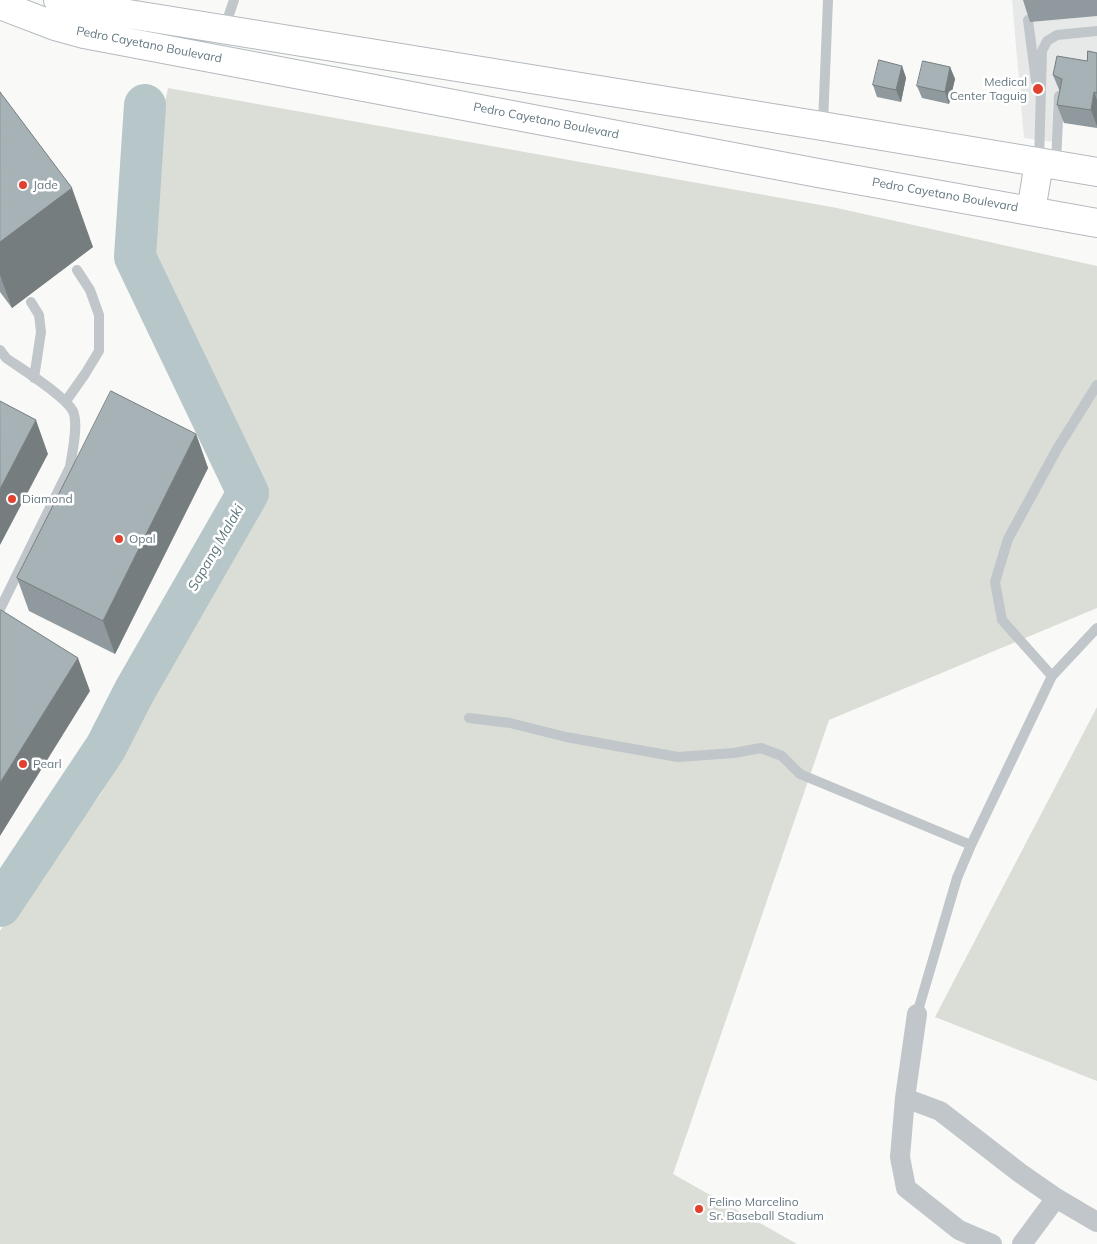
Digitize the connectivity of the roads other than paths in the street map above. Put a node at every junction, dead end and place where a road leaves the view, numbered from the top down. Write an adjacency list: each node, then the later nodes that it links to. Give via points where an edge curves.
1 (58, 0): 6 (main road, Pedro Cayetano Boulevard)
2 (234, 0): 6 (lane)
3 (828, 0): 10 (lane)
4 (0, 4): 13 (main road, Pedro Cayetano Boulevard, via 84,34 818,173)
5 (1028, 20): 9 (lane)
6 (224, 30): 10 (main road, Pedro Cayetano Boulevard)
7 (1097, 31): 9 (lane, via 1057,35 1046,41 1042,51)
8 (1060, 82): 11 (lane)
9 (1040, 115): 11 (lane)
10 (822, 126): 11 (main road, Pedro Cayetano Boulevard)
11 (1047, 165): 12 (main road, Pedro Cayetano Boulevard); 13 (main road)
12 (1097, 172)
13 (1031, 210): 14 (main road, Pedro Cayetano Boulevard)
14 (1097, 223)
15 (77, 270): 20 (lane, via 90,290 99,315 98,351)
16 (31, 302): 18 (lane, via 39,315 41,332)
17 (0, 350): 18 (lane)
18 (34, 378): 20 (lane)
19 (1097, 385): 23 (lane, via 1008,538 995,582 1002,620)
20 (66, 401): 21 (lane, via 74,413 70,467)
21 (0, 609)
22 (1097, 628): 23 (lane)
23 (1052, 676): 25 (lane)
24 (469, 718): 25 (lane, via 510,723 566,737 678,757 761,748 782,756 800,774)
25 (971, 845): 26 (lane, via 957,878)
26 (917, 1014): 27 (street)
27 (906, 1098): 28 (street, via 940,1111); 30 (street, via 900,1157 906,1188 959,1230)
28 (1056, 1198): 29 (street); 31 (street)
29 (1097, 1222)
30 (992, 1244)
31 (1022, 1244)

